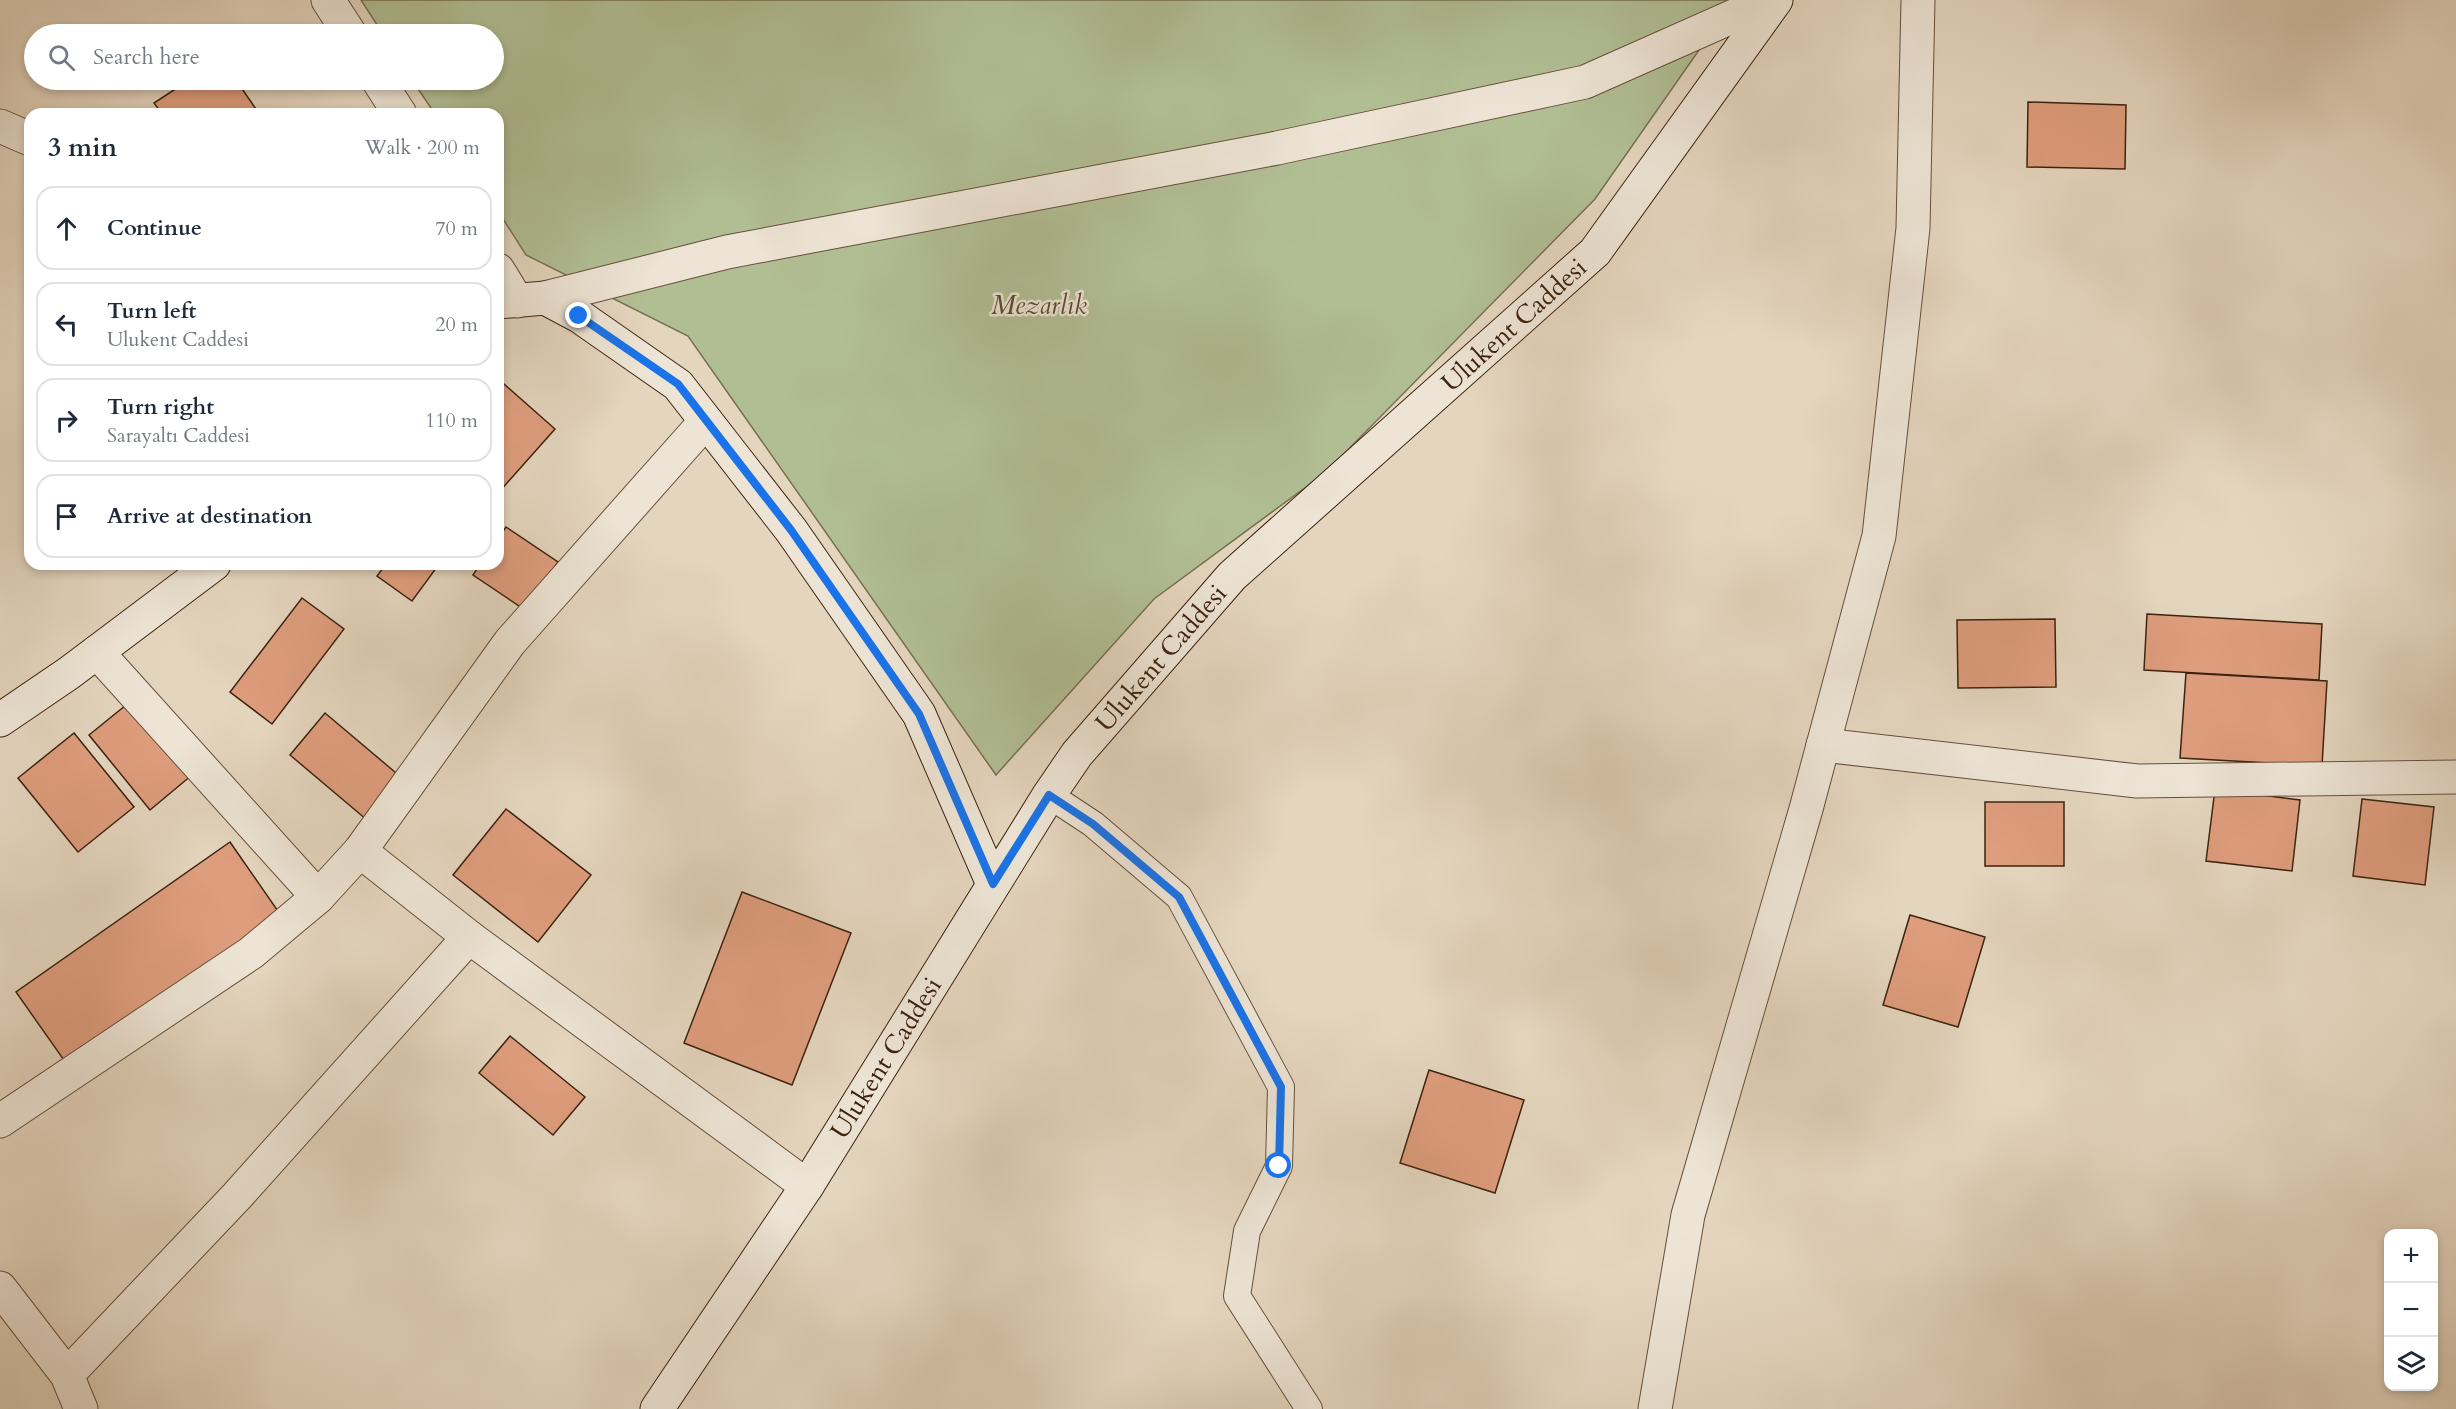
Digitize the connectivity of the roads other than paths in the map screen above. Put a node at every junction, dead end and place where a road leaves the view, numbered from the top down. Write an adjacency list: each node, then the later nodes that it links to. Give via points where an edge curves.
1 (328, 0): 5 (street)
2 (1770, 0): 11 (street, via 1585,82 1277,148 727,252)
3 (1776, 0): 18 (street, Ulukent Caddesi, via 1595,252 1232,576 1077,754)
4 (1918, 0): 16 (street, via 1913,228 1879,536)
5 (344, 24)
6 (384, 90): 7 (street)
7 (396, 108)
8 (0, 126): 9 (street)
9 (24, 137)
10 (504, 278): 11 (street)
11 (520, 300): 12 (street, via 579,316 678,384)
12 (706, 420): 19 (street, via 510,642); 20 (street, via 791,530 919,714)
13 (206, 570): 14 (street)
14 (97, 652): 15 (street); 21 (street)
15 (0, 720)
16 (1823, 745): 17 (street, via 2137,781); 30 (street, via 1688,1215)
17 (2456, 777)
18 (1049, 795): 20 (street, Ulukent Caddesi); 29 (lane, via 1093,824 1179,897 1281,1087 1279,1166 1247,1231 1237,1296)
19 (360, 851): 21 (street); 22 (street)
20 (993, 884): 24 (street, Ulukent Caddesi)
21 (318, 897): 23 (street, via 251,953)
22 (469, 937): 24 (street); 26 (street, via 237,1196)
23 (0, 1121)
24 (807, 1185): 28 (street, Ulukent Caddesi)
25 (0, 1288): 26 (street)
26 (67, 1375): 27 (street)
27 (81, 1409)
28 (657, 1409)
29 (1309, 1409)
30 (1655, 1409)

